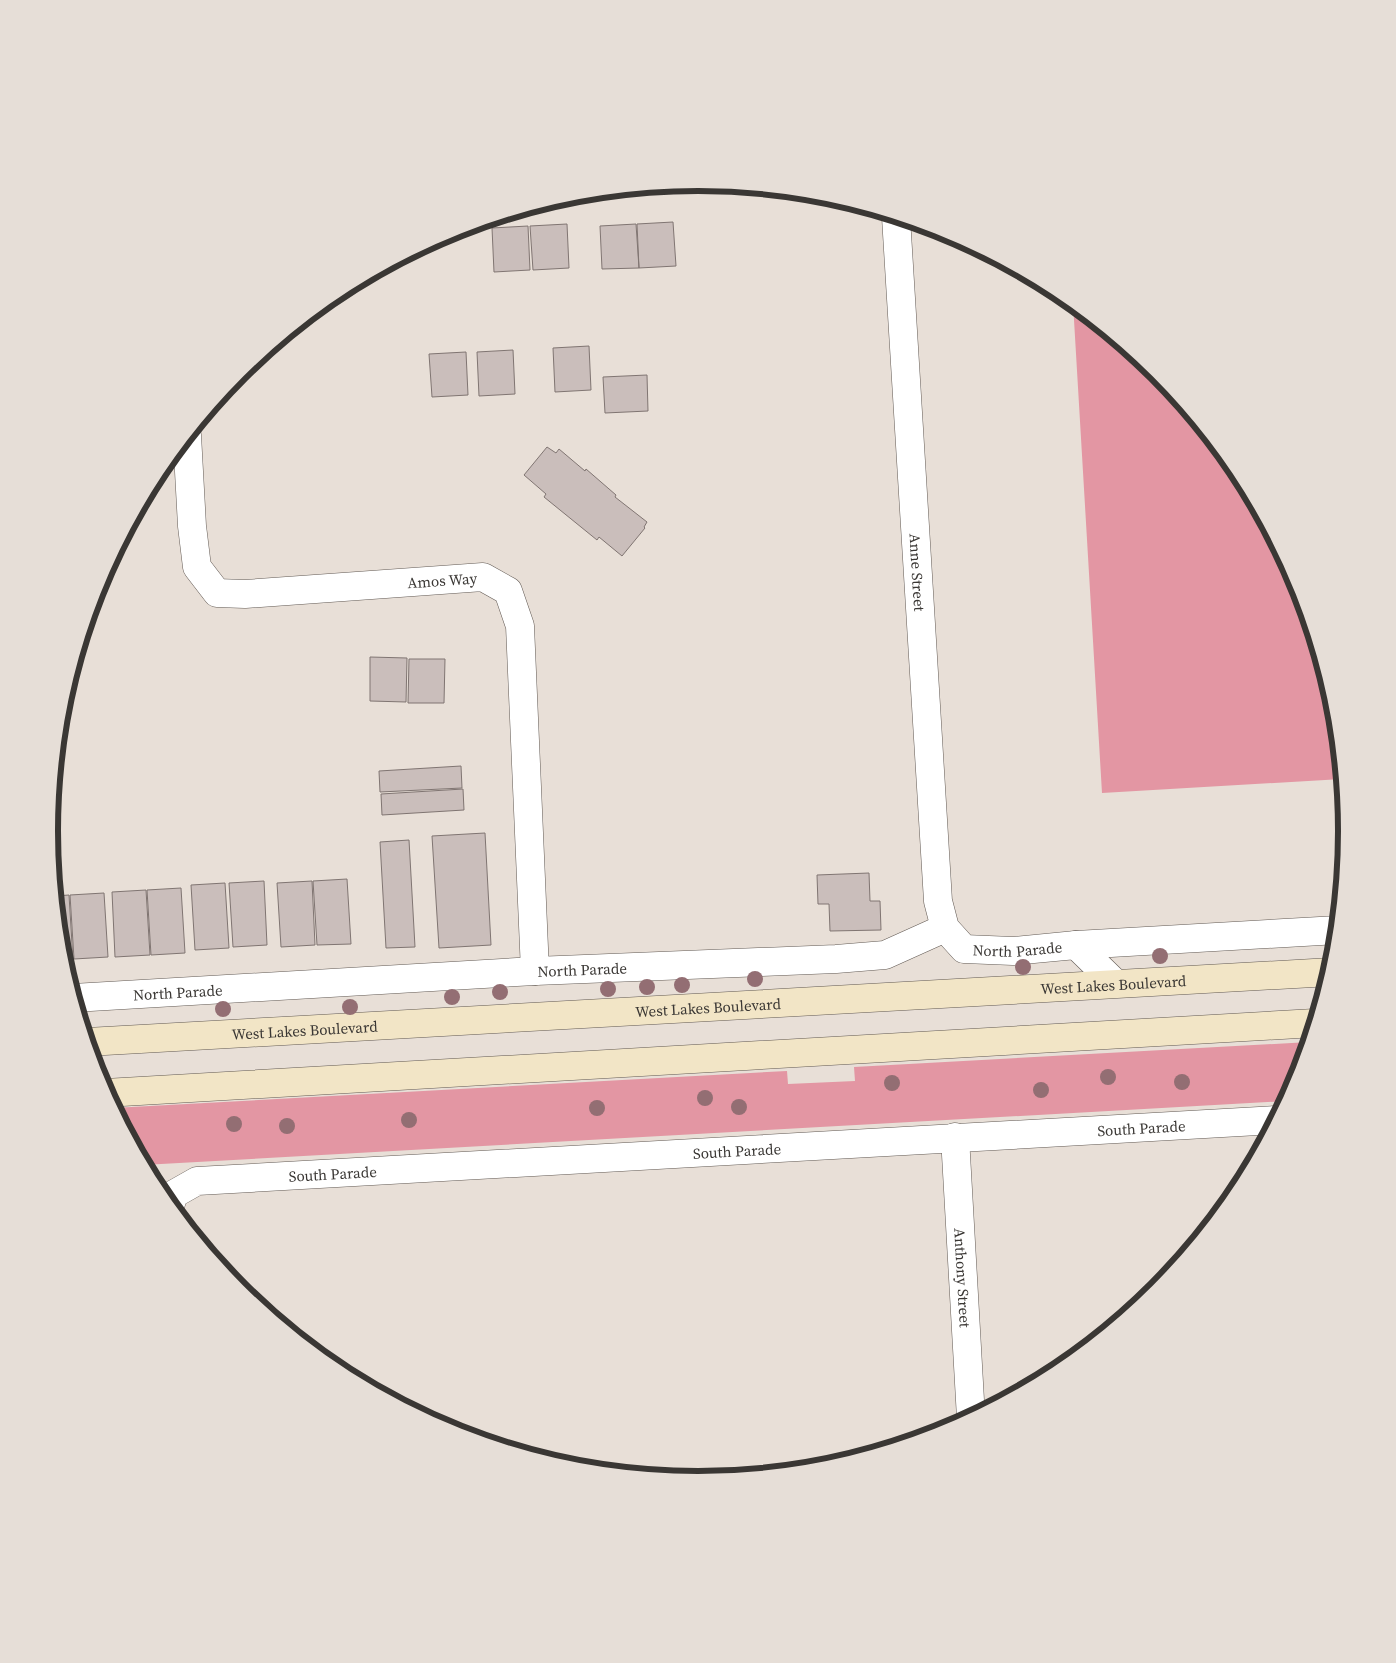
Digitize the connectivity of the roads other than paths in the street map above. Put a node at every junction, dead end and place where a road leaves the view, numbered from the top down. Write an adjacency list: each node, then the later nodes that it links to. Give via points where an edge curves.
1 (896, 223): 3 (street, Anne Street, via 938,901)
2 (188, 445): 6 (street, Amos Way, via 198,568 217,593 245,594 484,577 508,591 520,626)
3 (945, 928): 5 (street, North Parade, via 964,949 1013,951); 6 (street, North Parade, via 884,955)
4 (1330, 930): 5 (street, North Parade)
5 (1076, 945): 8 (street, North Parade)
6 (535, 970): 9 (street, North Parade)
7 (1322, 972): 8 (main road, West Lakes Boulevard)
8 (1116, 983): 11 (main road, West Lakes Boulevard)
9 (79, 998)
10 (1309, 1023): 12 (main road)
11 (93, 1042)
12 (113, 1093)
13 (1269, 1120): 14 (street, South Parade)
14 (955, 1137): 15 (street, South Parade, via 197,1181); 16 (street, Anthony Street)
15 (173, 1198)
16 (971, 1411)

